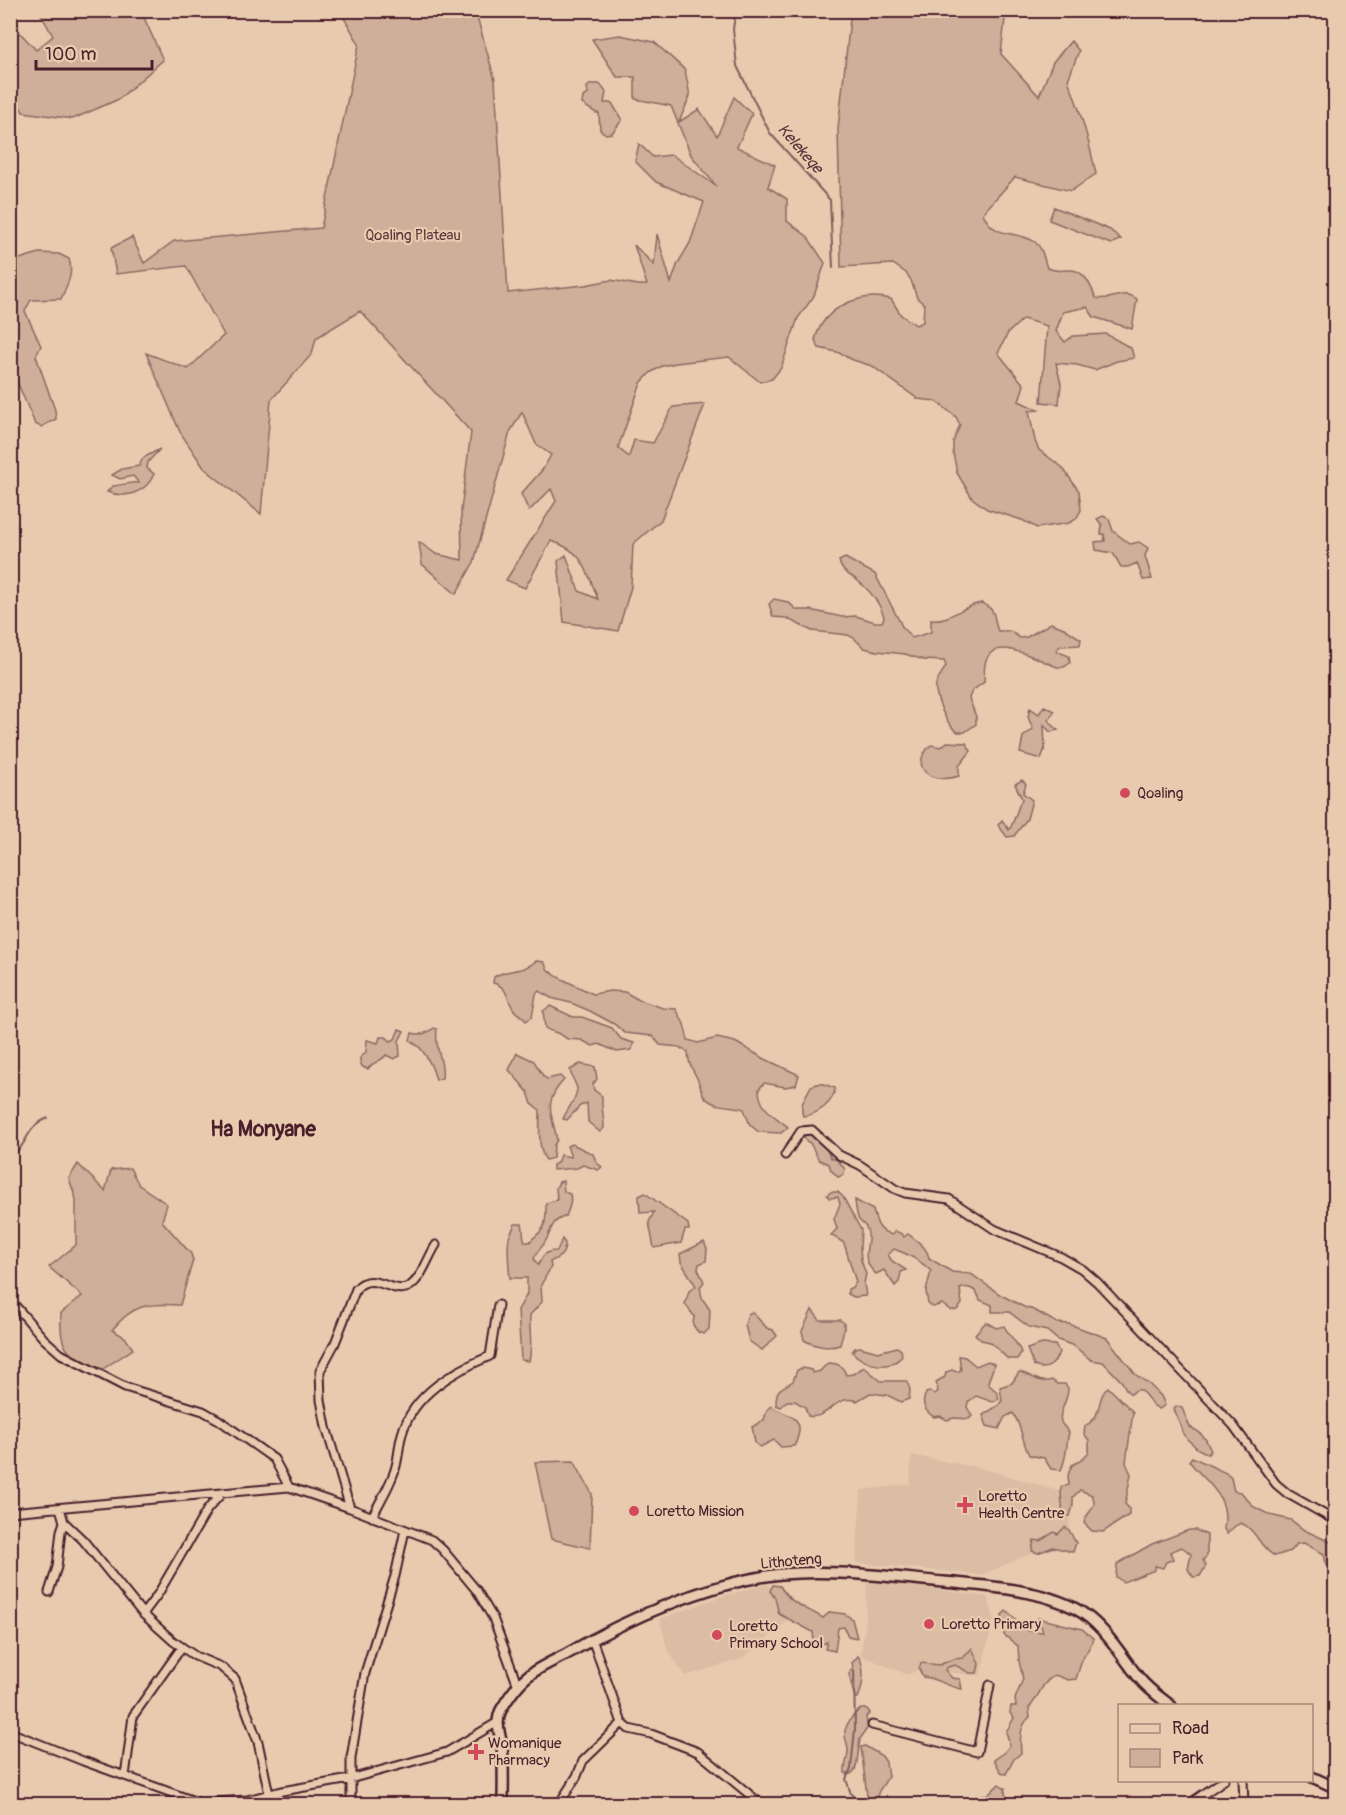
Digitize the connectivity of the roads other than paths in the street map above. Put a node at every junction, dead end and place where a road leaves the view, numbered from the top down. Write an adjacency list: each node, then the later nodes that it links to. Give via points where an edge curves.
1 (785, 1155): 11 (street, via 801,1131 812,1130 839,1155 895,1189 949,1199 994,1229 1082,1269 1221,1412 1276,1484)
2 (436, 1245): 8 (street, via 411,1286 361,1283 320,1371 329,1440)
3 (11, 1301): 5 (street, via 44,1339 70,1359 125,1387 203,1411 219,1420 274,1459)
4 (498, 1305): 10 (street, via 490,1356 440,1383 415,1405 402,1432 394,1473)
5 (289, 1487): 6 (street); 8 (street)
6 (221, 1494): 7 (street); 15 (street, via 190,1536)
7 (60, 1508): 9 (street); 12 (street)
8 (350, 1508): 10 (street)
9 (10, 1512)
10 (372, 1517): 13 (street)
11 (1335, 1521)
12 (64, 1522): 14 (street); 15 (street)
13 (405, 1530): 19 (street, via 432,1540 477,1591 493,1618); 27 (street, via 395,1576 364,1673)
14 (49, 1592)
15 (143, 1614): 17 (street)
16 (592, 1639): 19 (main road, Lithoteng, via 529,1675); 20 (main road, Lithoteng, via 688,1597 780,1574 897,1577 1009,1589 1076,1608 1090,1618 1141,1680); 22 (street)
17 (182, 1647): 25 (street, via 133,1716); 31 (street, via 221,1667 235,1679 258,1742)
18 (990, 1685): 23 (street, via 977,1752)
19 (518, 1686): 21 (main road, Lithoteng, via 500,1712)
20 (1168, 1704)
21 (498, 1722): 27 (street, via 447,1752); 35 (main road)
22 (622, 1724): 36 (street, via 583,1761); 37 (street, via 698,1752)
23 (872, 1725)
24 (10, 1731): 25 (street)
25 (125, 1776): 33 (street)
26 (1313, 1778): 30 (main road)
27 (350, 1779): 31 (street); 34 (street)
28 (1221, 1782): 38 (street)
29 (1243, 1782): 39 (street)
30 (1335, 1788)
31 (269, 1794): 32 (street)
32 (246, 1803): 33 (street)
33 (197, 1804)
34 (351, 1804)
35 (503, 1804)
36 (559, 1804)
37 (761, 1804)
38 (1190, 1804)
39 (1244, 1804)

